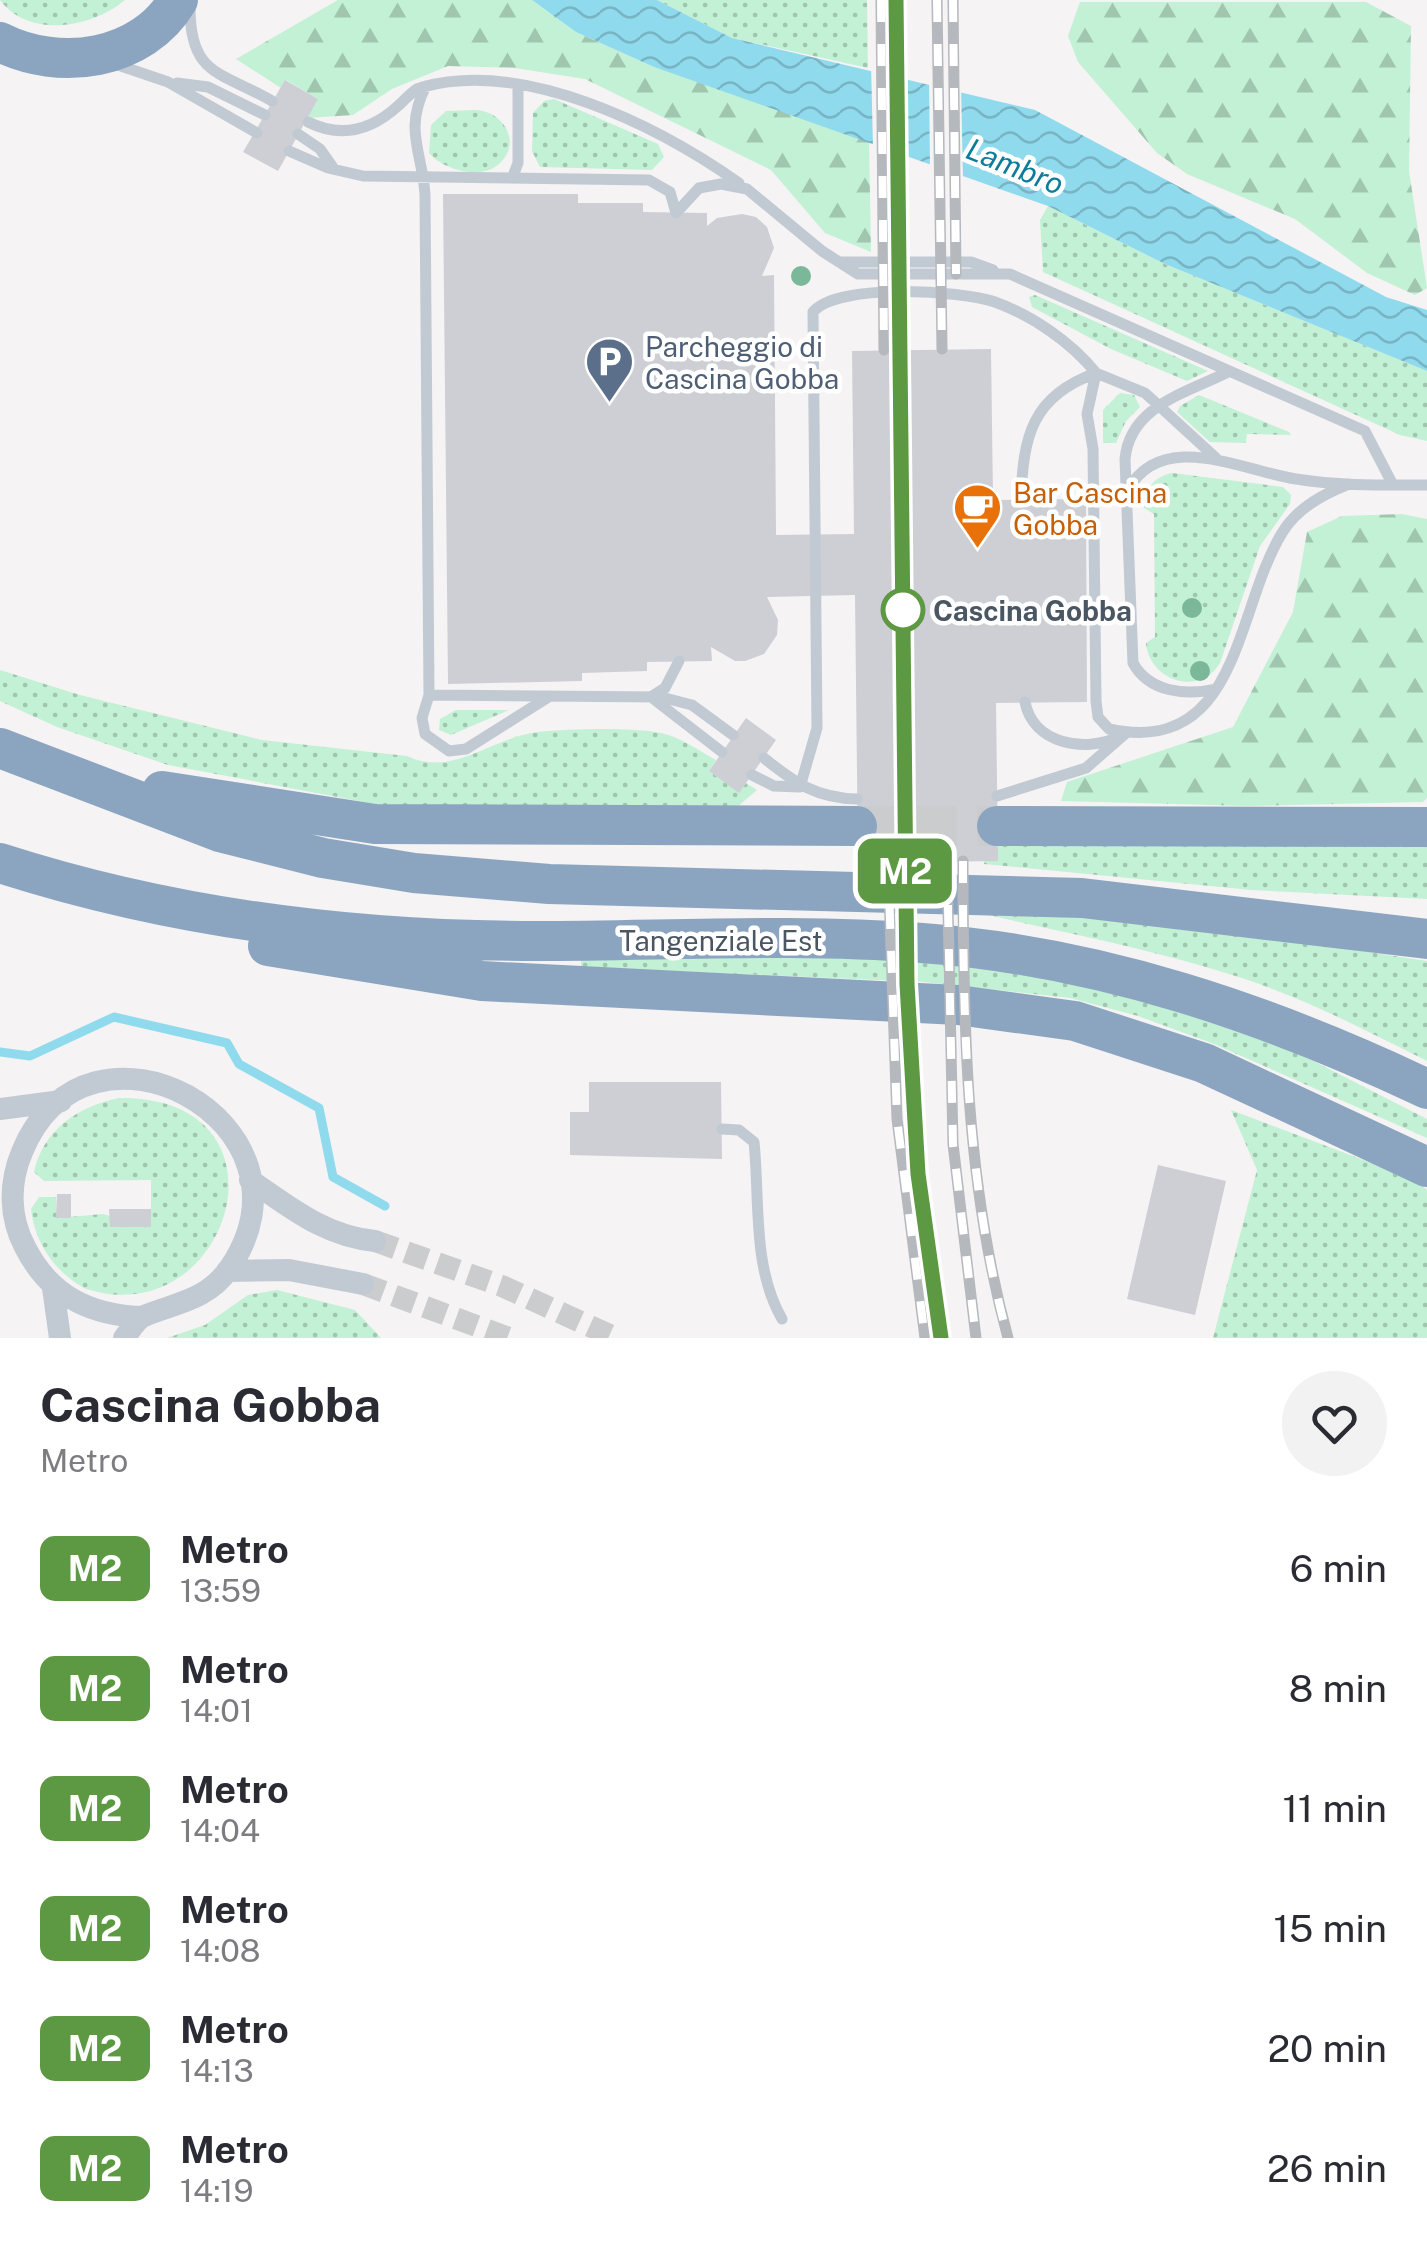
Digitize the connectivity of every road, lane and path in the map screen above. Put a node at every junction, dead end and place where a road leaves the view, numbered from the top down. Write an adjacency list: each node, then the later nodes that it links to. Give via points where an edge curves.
1 (178, 0): 5 (highway, via 138,40)
2 (190, 0): 10 (lane, via 192,42 203,64)
3 (0, 42): 4 (highway)
4 (44, 58): 5 (highway); 6 (highway)
5 (86, 58): 7 (lane)
6 (0, 78)
7 (168, 82): 11 (lane, via 208,87); 13 (lane)
8 (518, 84): 9 (lane); 18 (lane); 19 (lane, via 640,126)
9 (426, 86): 12 (lane, via 355,131); 17 (lane, via 414,116 416,163)
10 (272, 101)
11 (266, 114)
12 (308, 122)
13 (257, 133)
14 (298, 134): 16 (lane)
15 (289, 151): 16 (lane)
16 (335, 170): 17 (lane)
17 (424, 176): 18 (lane); 31 (lane)
18 (513, 176): 19 (lane, via 649,180 670,192 676,213 699,188)
19 (746, 188): 20 (lane, via 839,262 867,276 1010,274)
20 (1228, 372): 22 (lane); 25 (lane, via 1365,432)
21 (1096, 373): 22 (lane, via 1136,387); 28 (lane, via 1055,392 1042,408 1026,444); 35 (lane, via 1086,414 1093,449 1096,701 1101,724); 42 (lane, via 1047,330 983,299 865,294 831,299 813,312 817,728)
22 (1157, 408): 23 (lane); 27 (lane, via 1129,434)
23 (1219, 460): 24 (lane, via 1297,480); 27 (lane, via 1151,464)
24 (1349, 484): 25 (lane); 30 (lane, via 1310,504 1281,534 1236,656)
25 (1393, 484): 26 (lane)
26 (1427, 485)
27 (1126, 494): 30 (lane, via 1133,663 1158,687)
28 (1020, 500)
29 (679, 661): 33 (lane, via 665,688)
30 (1216, 688): 35 (lane, via 1171,728)
31 (430, 695): 32 (lane); 32 (lane, via 422,718 425,734 449,751 466,749)
32 (550, 696): 33 (lane)
33 (652, 696): 36 (lane, via 692,705); 38 (lane)
34 (1025, 702): 35 (lane, via 1033,722 1061,741 1093,746)
35 (1126, 733): 43 (lane, via 1086,768)
36 (734, 735)
37 (0, 748): 41 (highway, Tangenziale Est)
38 (722, 752)
39 (764, 758): 42 (lane)
40 (752, 774): 42 (lane, via 774,786)
41 (69, 775): 44 (highway, via 375,824); 49 (highway, Tangenziale Est, via 259,843 414,873 548,884 1082,898)
42 (800, 787): 44 (lane)
43 (997, 811): 45 (highway)
44 (857, 812)
45 (1420, 822)
46 (0, 863): 47 (highway, Tangenziale Est)
47 (151, 906): 51 (highway, Tangenziale Est, via 276,926 426,937 812,938 1007,952 1128,976 1234,1008); 55 (highway, via 276,948 443,977 958,1005 1083,1022 1204,1062)
48 (1427, 927): 49 (highway)
49 (1386, 933): 50 (highway, Tangenziale Est)
50 (1427, 939)
51 (1427, 1088)
52 (61, 1102): 53 (street); 56 (street, via 101,1082 128,1078 182,1089 223,1121); 57 (street, via 30,1134 20,1156)
53 (0, 1109)
54 (722, 1129): 63 (lane, via 739,1130 754,1142 761,1246 771,1300)
55 (1427, 1167)
56 (250, 1180): 58 (street, via 304,1219); 59 (street, via 249,1220)
57 (8, 1223): 61 (street)
58 (375, 1241)
59 (228, 1272): 60 (street, via 290,1270); 62 (street, via 173,1310)
60 (363, 1284)
61 (53, 1288): 62 (street, via 93,1310); 64 (street)
62 (141, 1317): 65 (street)
63 (782, 1319)
64 (60, 1338)
65 (124, 1338)

